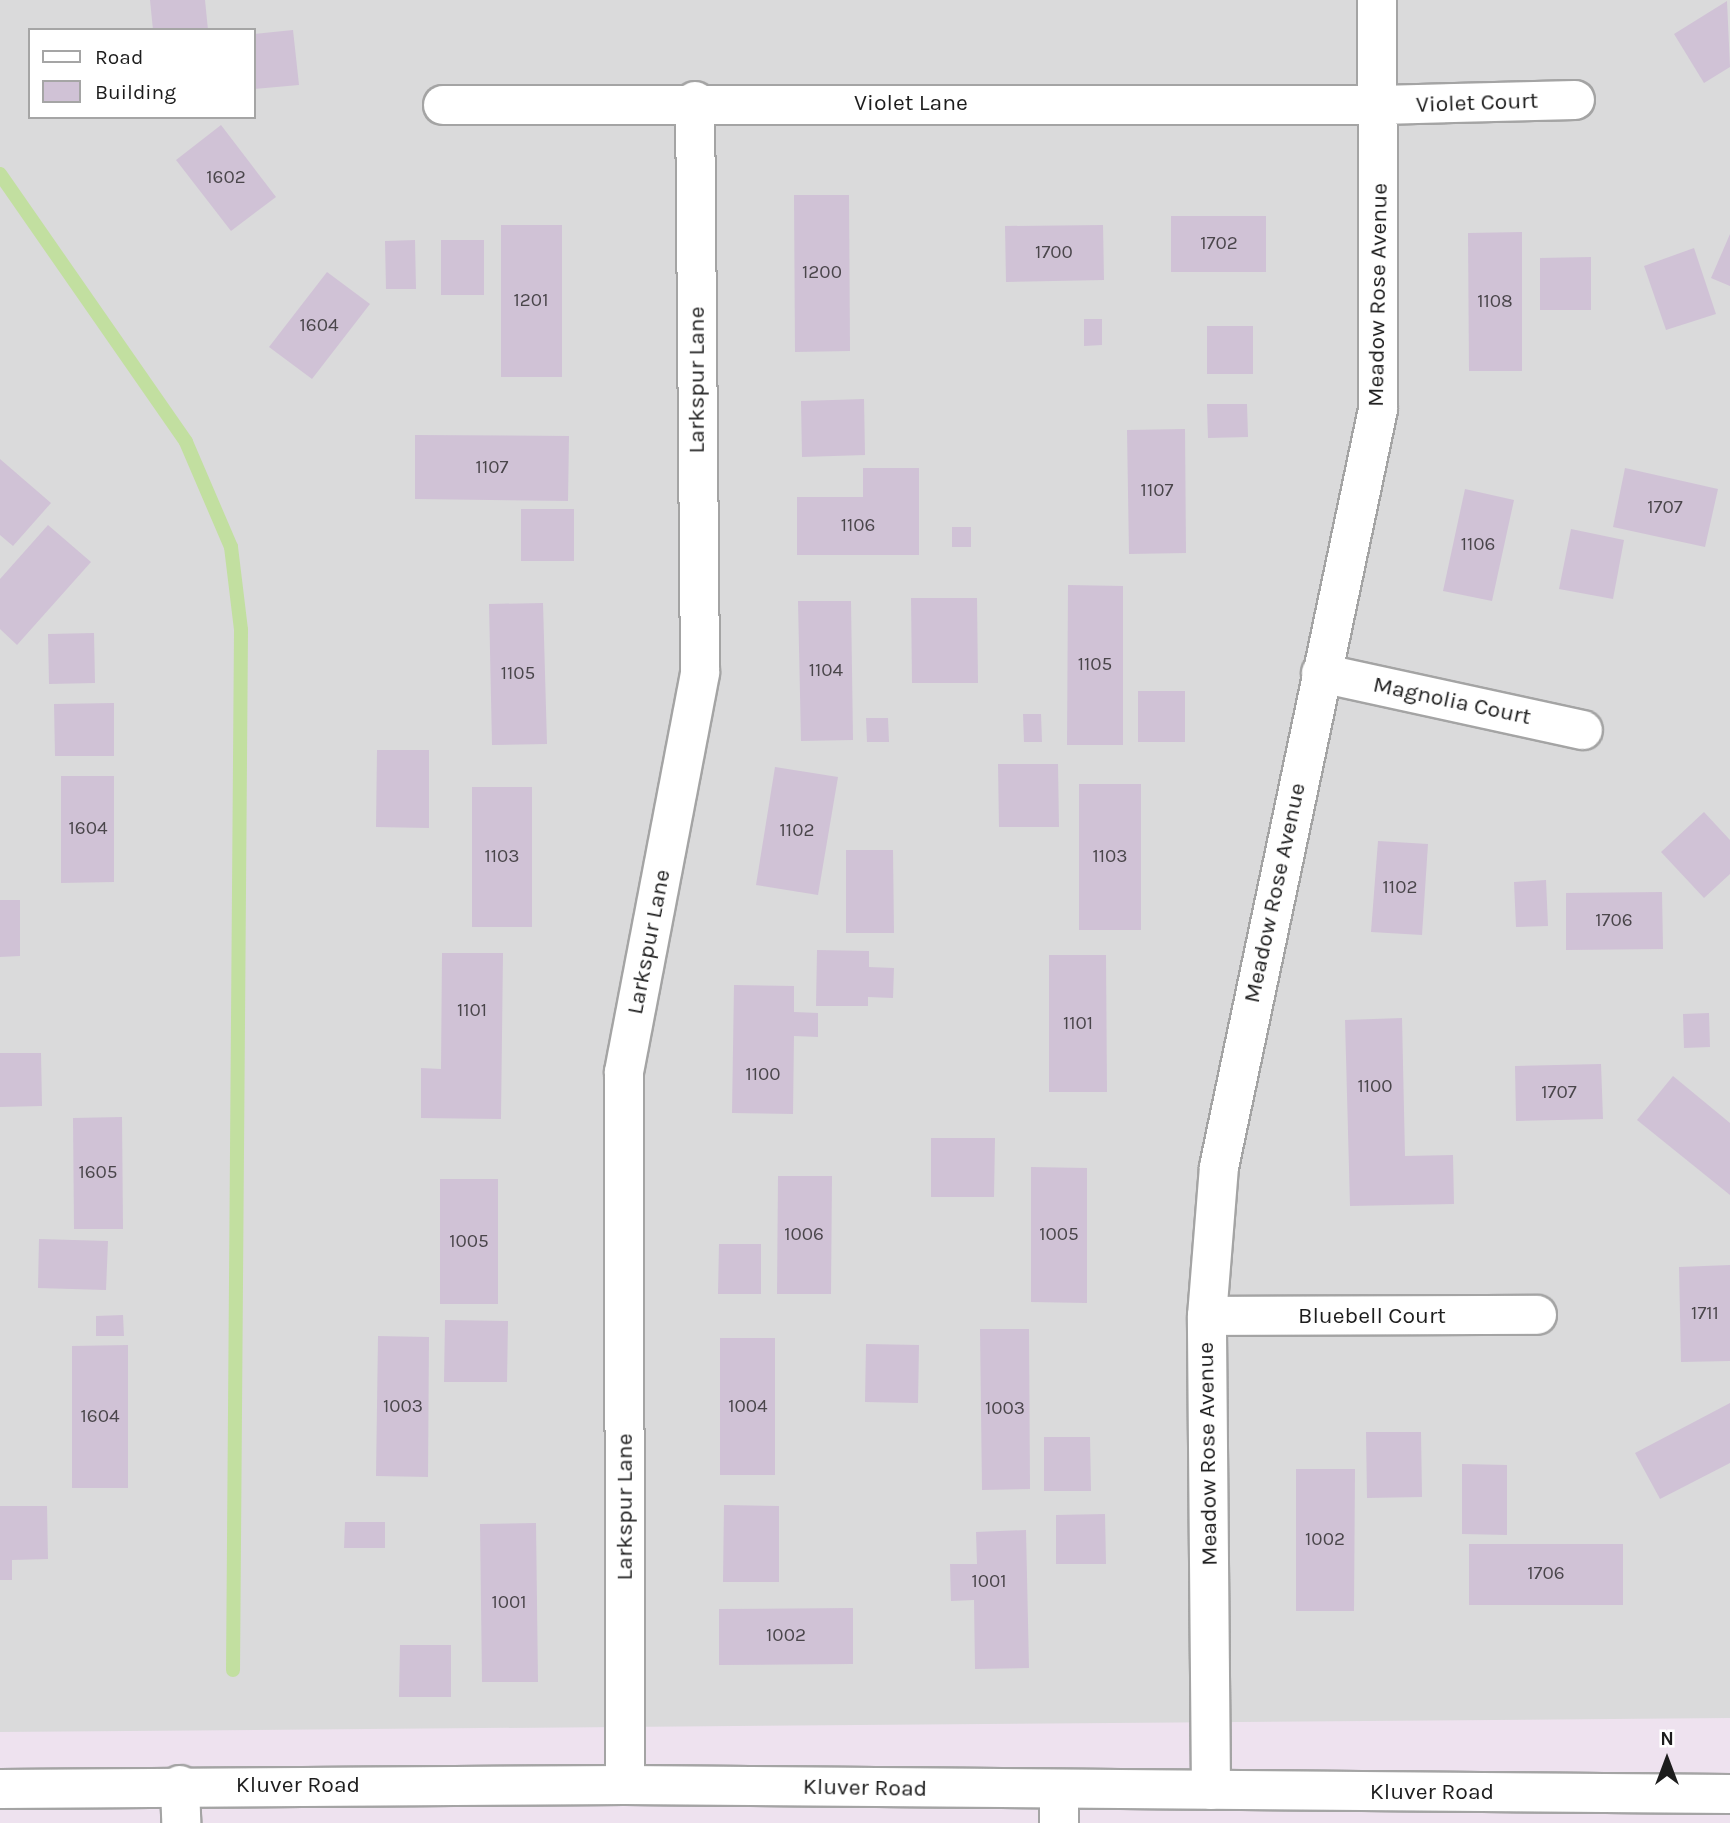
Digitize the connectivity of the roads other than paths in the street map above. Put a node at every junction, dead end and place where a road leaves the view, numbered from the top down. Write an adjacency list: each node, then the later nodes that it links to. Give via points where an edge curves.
1 (1377, 0): 5 (street, Meadow Rose Avenue)
2 (1575, 100): 5 (street, Violet Court)
3 (695, 102): 4 (street, Violet Lane); 5 (street, Violet Lane); 11 (street, Larkspur Lane, via 700,672 624,1072)
4 (443, 105)
5 (1380, 105): 6 (street, Meadow Rose Avenue, via 1378,409)
6 (1321, 673): 7 (street, Magnolia Court); 9 (street, Meadow Rose Avenue, via 1219,1167)
7 (1583, 730)
8 (1537, 1315): 9 (street, Bluebell Court)
9 (1207, 1316): 13 (street, Meadow Rose Avenue)
10 (180, 1785): 11 (street, Kluver Road); 12 (street, Kluver Road); 17 (street)
11 (625, 1785): 15 (street, Kluver Road)
12 (0, 1789)
13 (1212, 1790): 15 (street, Kluver Road); 16 (street, Kluver Road)
14 (1730, 1794): 16 (street, Kluver Road)
15 (1059, 1806)
16 (1494, 1807)
17 (181, 1823)

